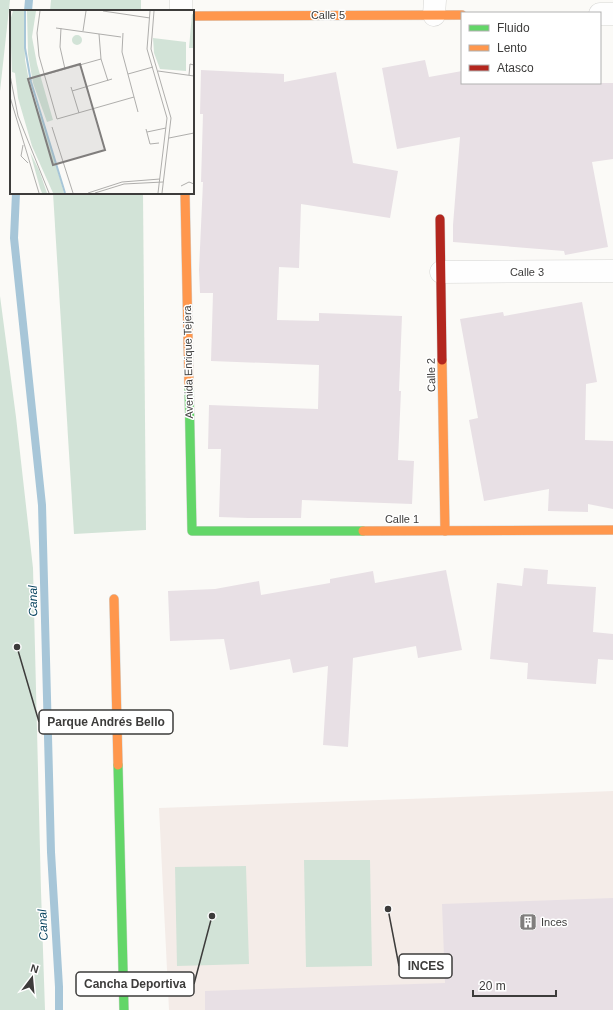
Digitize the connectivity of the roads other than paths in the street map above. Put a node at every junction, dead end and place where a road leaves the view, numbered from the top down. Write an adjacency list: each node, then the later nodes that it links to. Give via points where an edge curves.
1 (434, 8): 4 (street, Calle 5); 5 (street, Calle 5)
2 (601, 14): 3 (street)
3 (613, 14)
4 (461, 15)
5 (194, 16)
6 (185, 194): 11 (street, Avenida Enrique Tejera)
7 (440, 219): 9 (street, Calle 2)
8 (613, 271): 9 (street, Calle 3)
9 (441, 272): 12 (street, Calle 2)
10 (613, 530): 12 (street, Calle 1)
11 (192, 531): 12 (street, Calle 1)
12 (445, 531)
13 (114, 599): 14 (street)
14 (124, 1010)

